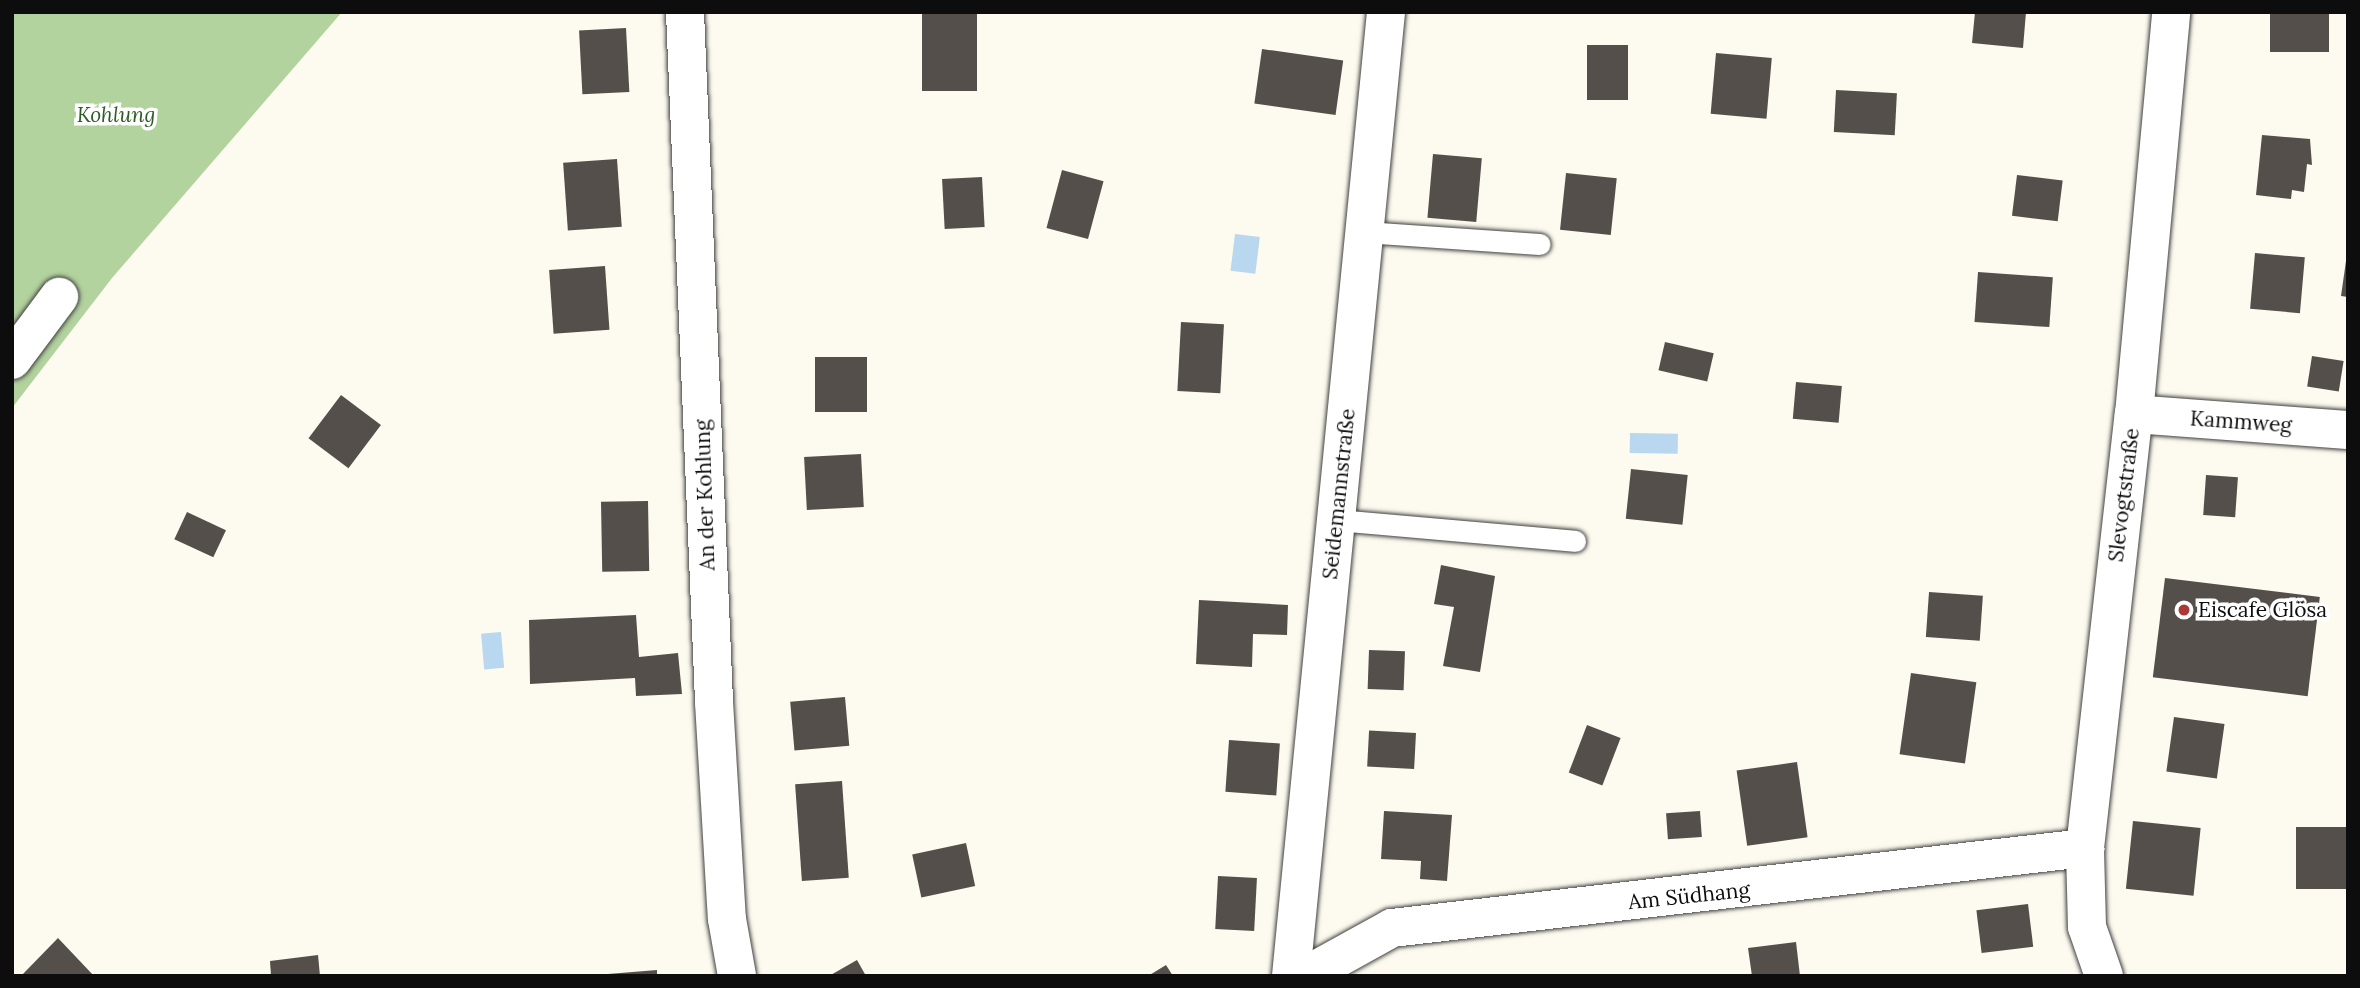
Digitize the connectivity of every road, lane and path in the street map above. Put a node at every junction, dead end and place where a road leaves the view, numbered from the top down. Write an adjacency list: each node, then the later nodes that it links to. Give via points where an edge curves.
1 (685, 12): 13 (street, An der Kohlung, via 714,702 727,919)
2 (1386, 12): 4 (street, Seidemannstraße)
3 (2171, 12): 8 (street, Slevogtstraße)
4 (1364, 232): 5 (lane); 10 (street, Seidemannstraße)
5 (1540, 244)
6 (58, 297): 7 (street)
7 (12, 360)
8 (2134, 414): 9 (street, Kammweg); 12 (street, Slevogtstraße)
9 (2348, 430)
10 (1336, 520): 11 (lane); 14 (street, Seidemannstraße)
11 (1575, 541)
12 (2085, 848): 15 (street, Am Südhang, via 1392,928); 16 (street, Slevogtstraße, via 2087,927)
13 (737, 976)
14 (1291, 976)
15 (1305, 976)
16 (2104, 976)

